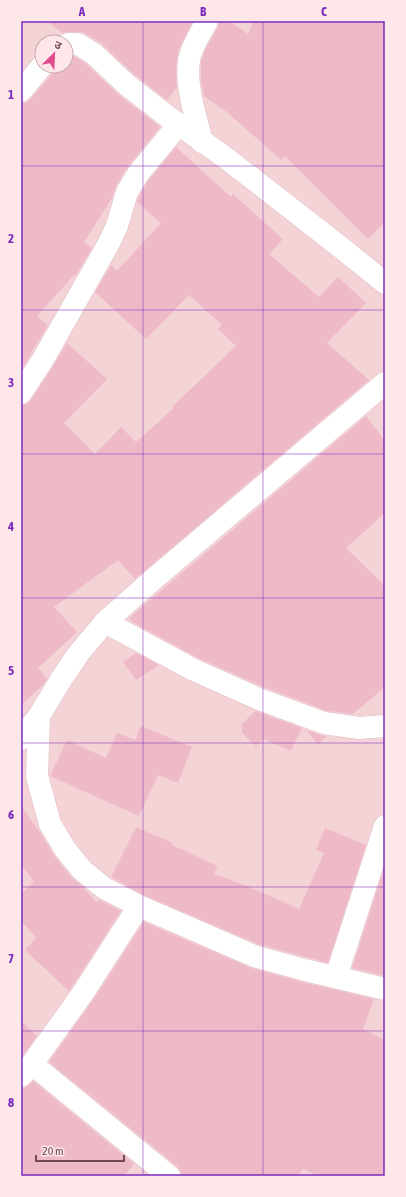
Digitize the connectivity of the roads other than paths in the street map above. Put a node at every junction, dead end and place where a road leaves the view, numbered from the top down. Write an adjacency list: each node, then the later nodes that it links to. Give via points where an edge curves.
1 (207, 21): 6 (street, via 189,59 192,102)
2 (74, 44): 5 (street, via 94,54 127,85)
3 (35, 74): 4 (street)
4 (21, 91)
5 (178, 125): 6 (street); 9 (street, via 134,180 127,192 109,243)
6 (202, 142): 7 (street)
7 (385, 283)
8 (385, 383): 10 (street)
9 (21, 393)
10 (105, 622): 11 (street, via 79,653); 12 (street, via 194,670 259,699 324,723 359,728)
11 (39, 716): 13 (street); 15 (street, via 37,776 50,824 82,870 104,888)
12 (385, 726)
13 (21, 739)
14 (385, 826): 16 (street)
15 (139, 906): 16 (street, via 254,956); 18 (street, via 83,993)
16 (336, 977): 17 (street)
17 (385, 989)
18 (26, 1070): 19 (street)
19 (169, 1176)

